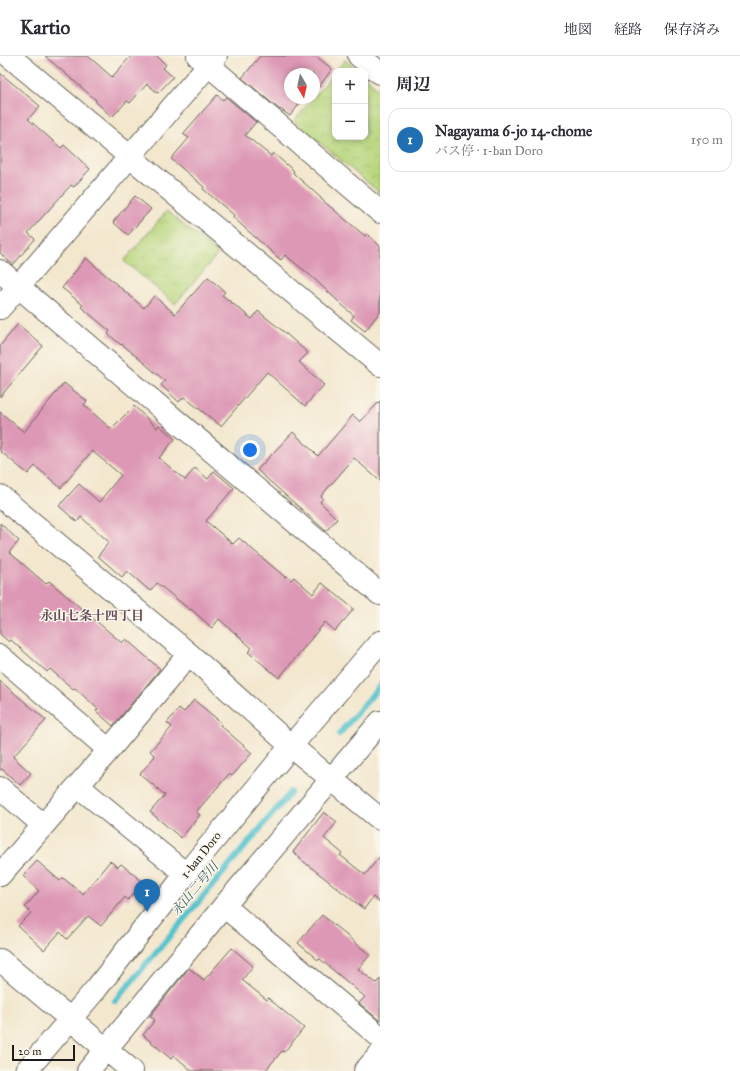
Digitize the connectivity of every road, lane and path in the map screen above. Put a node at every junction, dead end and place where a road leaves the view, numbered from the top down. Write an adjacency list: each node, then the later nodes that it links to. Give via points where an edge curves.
1 (9, 56): 5 (street)
2 (359, 56): 4 (street)
3 (207, 59): 5 (street); 6 (street)
4 (380, 73)
5 (130, 157): 8 (street); 10 (street)
6 (380, 212)
7 (0, 271): 8 (street)
8 (18, 286): 9 (street); 12 (street)
9 (0, 308)
10 (380, 365)
11 (0, 496): 14 (street)
12 (380, 594)
13 (380, 642): 17 (street, 1-ban Doro)
14 (189, 654): 17 (street); 18 (street)
15 (0, 656): 18 (street)
16 (380, 722): 19 (street)
17 (291, 746): 19 (street); 24 (street, 1-ban Doro)
18 (109, 750): 20 (street)
19 (332, 779): 22 (street); 26 (street)
20 (78, 786): 23 (street); 24 (street)
21 (0, 788): 23 (street)
22 (380, 819)
23 (44, 825): 25 (street)
24 (186, 874): 28 (street, 1-ban Doro)
25 (0, 875)
26 (224, 906): 29 (street); 30 (street)
27 (0, 960): 28 (street)
28 (71, 1019): 30 (street); 32 (street, 1-ban Doro)
29 (380, 1037)
30 (107, 1049): 33 (street); 34 (street)
31 (380, 1054): 35 (street)
32 (26, 1071)
33 (88, 1071)
34 (132, 1071)
35 (366, 1071)

